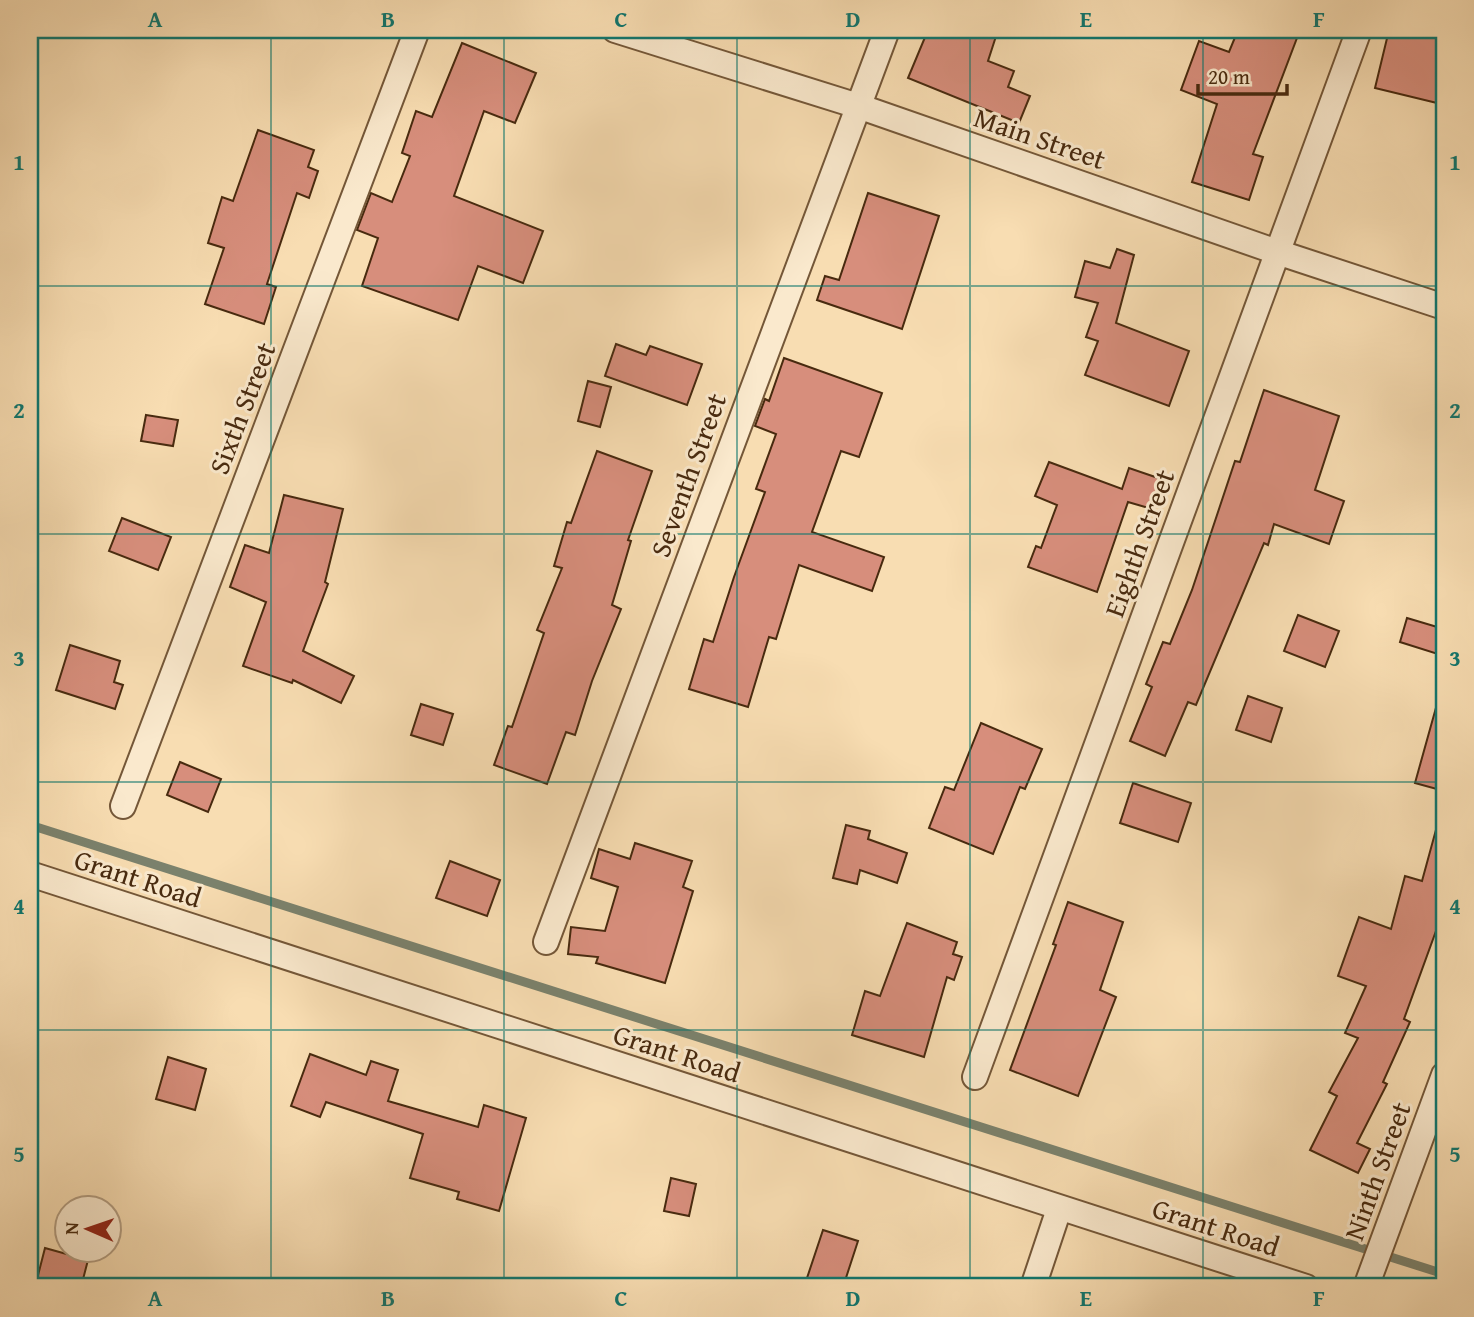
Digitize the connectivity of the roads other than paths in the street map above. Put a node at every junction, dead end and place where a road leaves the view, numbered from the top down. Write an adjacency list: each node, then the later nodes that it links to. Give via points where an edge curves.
1 (416, 30): 8 (street, Sixth Street)
2 (615, 30): 5 (street, Main Street)
3 (887, 30): 5 (street, Seventh Street)
4 (1359, 30): 6 (street, Eighth Street)
5 (858, 106): 6 (street, Main Street); 10 (street, Seventh Street)
6 (1277, 252): 7 (street, Main Street); 12 (street, Eighth Street)
7 (1444, 307)
8 (123, 807)
9 (30, 874): 13 (street, Grant Road)
10 (546, 942)
11 (1444, 1075): 16 (street, Ninth Street)
12 (975, 1077)
13 (1059, 1209): 14 (street); 15 (street, Grant Road)
14 (1033, 1287)
15 (1307, 1287)
16 (1366, 1287)

